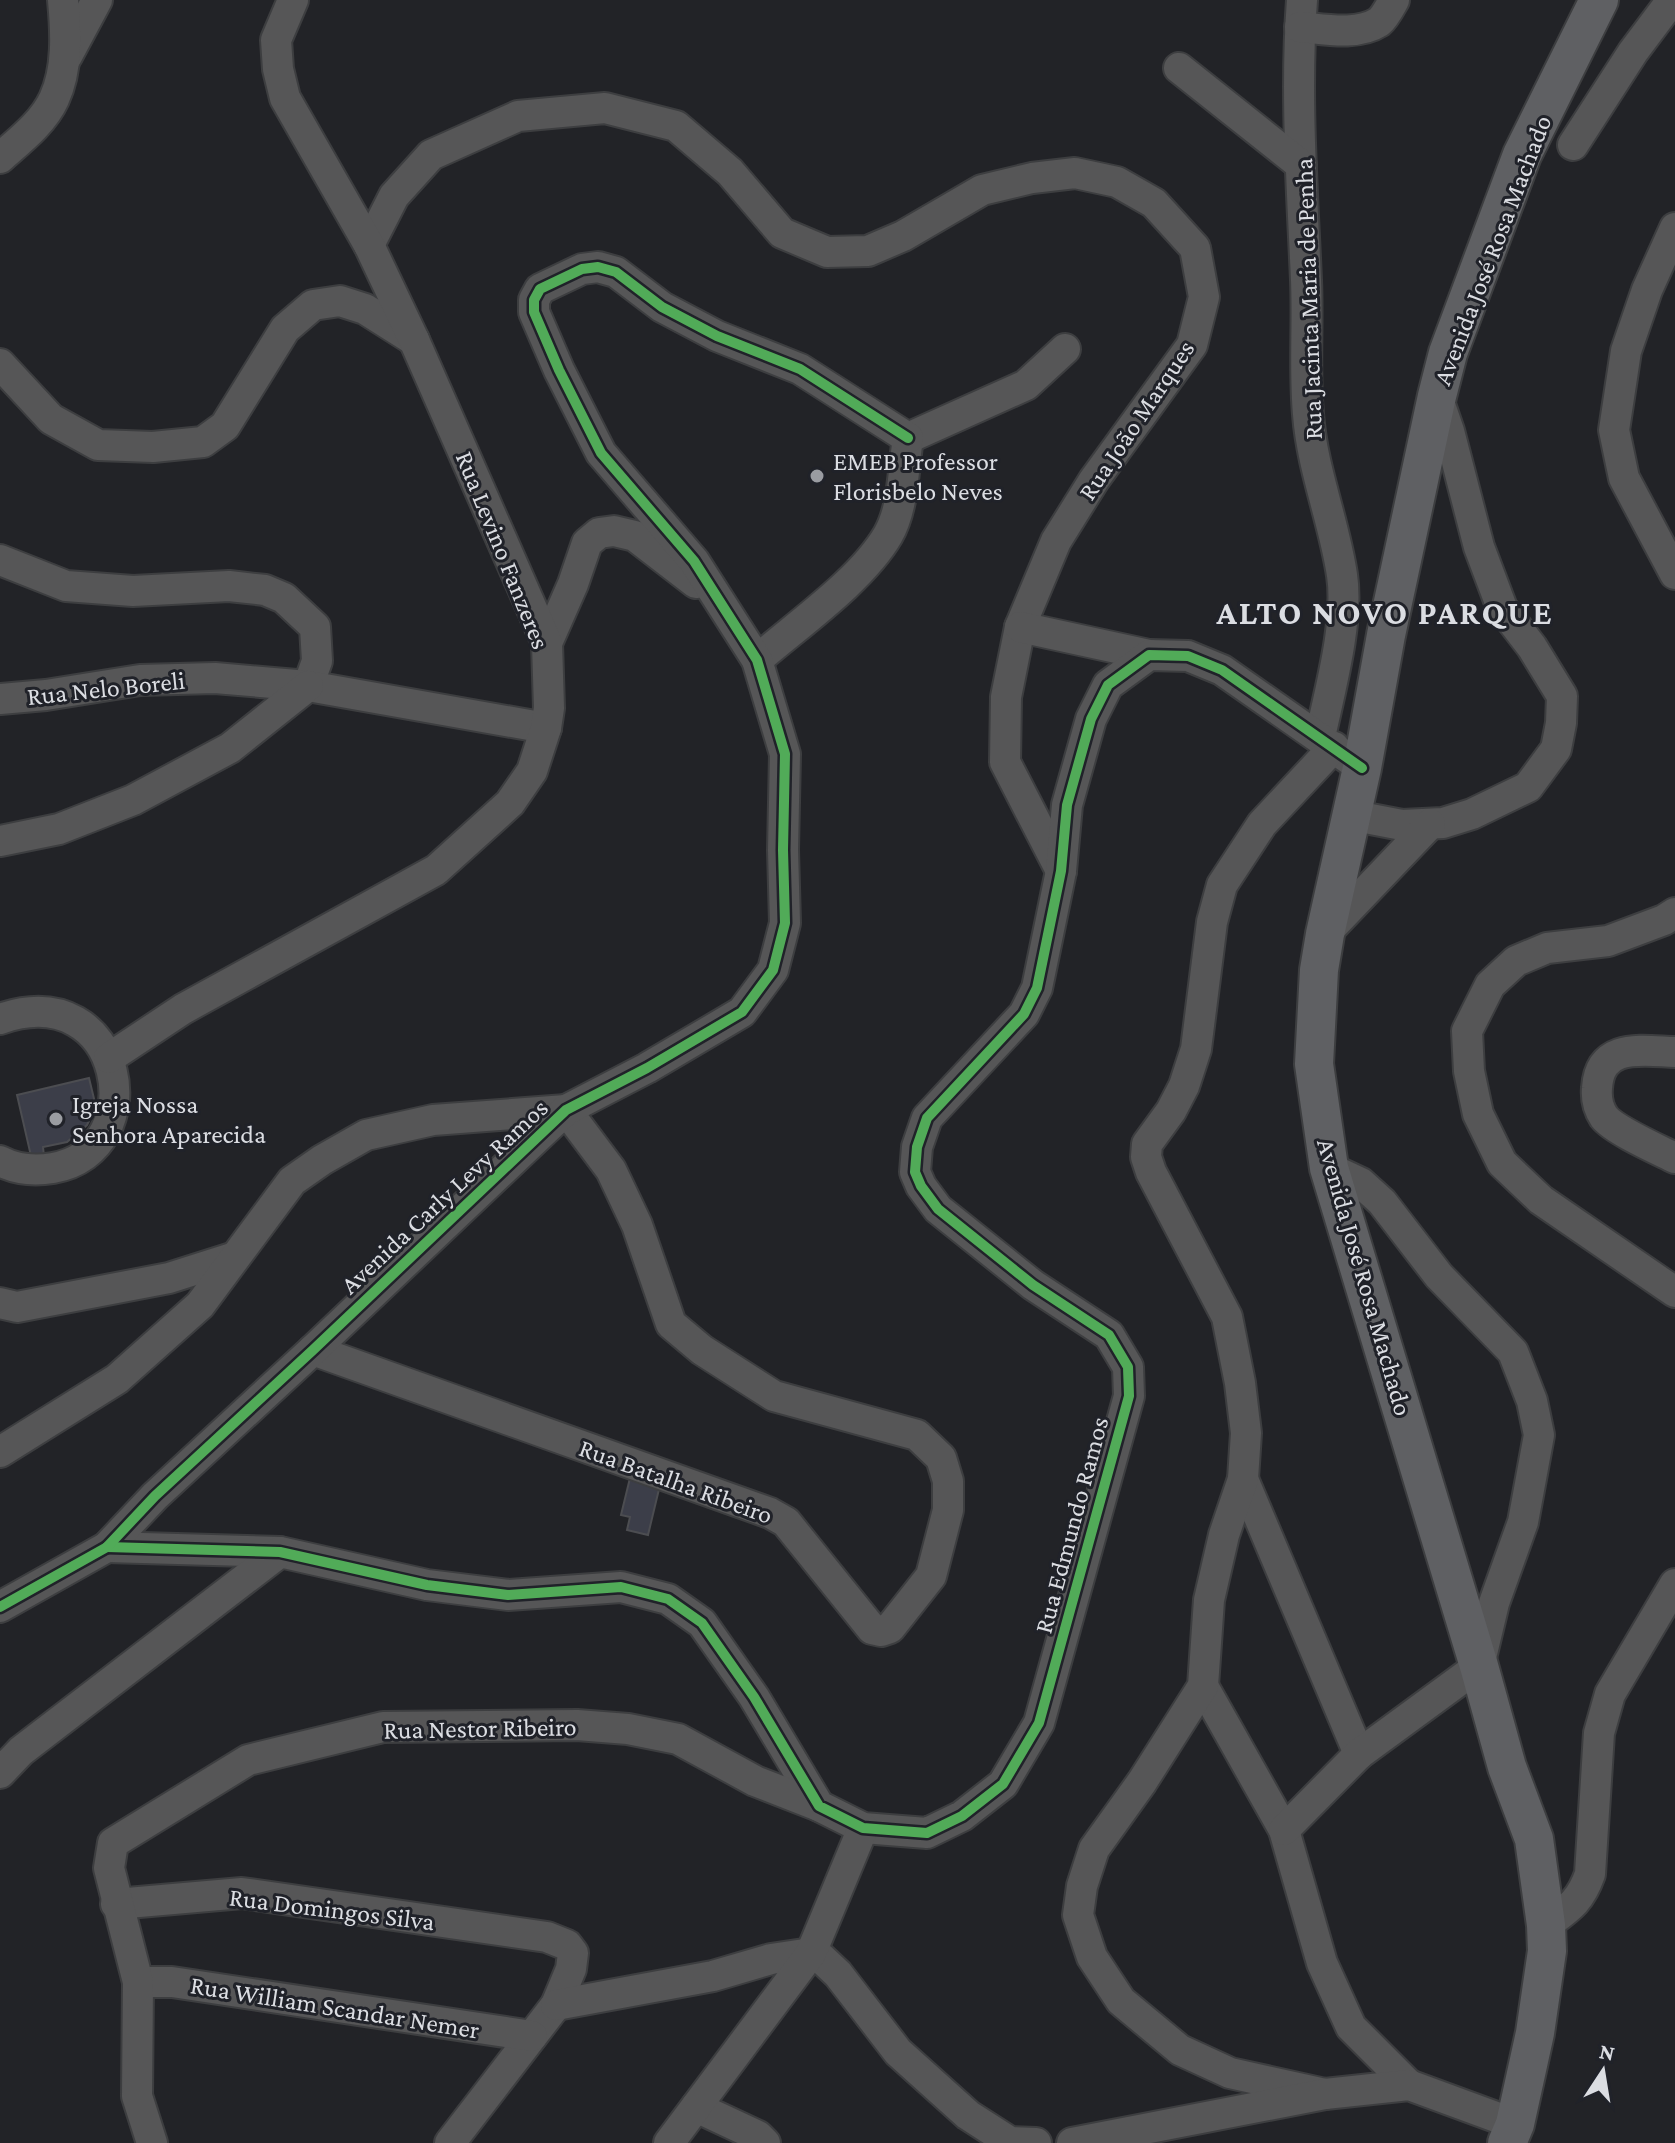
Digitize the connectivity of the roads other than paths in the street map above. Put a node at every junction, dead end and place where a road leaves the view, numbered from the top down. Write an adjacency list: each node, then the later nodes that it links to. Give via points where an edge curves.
1 (63, 0): 8 (street)
2 (97, 0): 8 (street)
3 (293, 0): 14 (street, Rua Levino Fanzeres, via 276,40 285,98)
4 (1394, 0): 7 (street, via 1381,20 1349,30)
5 (1599, 0): 18 (main road, Avenida José Rosa Machado, via 1522,155)
6 (1672, 0): 10 (street)
7 (1301, 14): 12 (street, Rua Jacinta Maria de Penha)
8 (64, 61): 11 (street, via 54,99 33,129)
9 (1179, 68): 12 (street)
10 (1573, 145)
11 (0, 158)
12 (1301, 165): 30 (street, Rua Jacinta Maria de Penha, via 1308,414 1342,577)
13 (1675, 228): 21 (street, via 1626,351 1614,430 1624,478)
14 (369, 245): 15 (street, Rua Levino Fanzeres); 23 (street, Rua João Marques, via 394,196 431,155 518,116 605,108 676,126 730,172 782,233 827,252 868,251 982,190 1032,178 1075,173 1117,182 1154,203 1195,248 1204,297 1192,345 1056,541)
15 (414, 340): 17 (street, via 365,309 340,301 313,305 285,329 225,426 203,442 153,447 98,445 51,419); 24 (street, Rua Levino Fanzeres)
16 (1065, 349): 19 (street, via 1026,385)
17 (0, 364)
18 (1437, 396): 30 (main road, Avenida José Rosa Machado, via 1386,635); 32 (street, via 1479,547 1502,608 1562,696 1562,709 1556,749 1528,787 1472,814)
19 (908, 438): 22 (street, Avenida Carly Levy Ramos, via 800,369 662,307 616,272 582,269 540,289 534,312 601,453 694,561); 26 (street, via 898,506 888,534 858,573)
20 (0, 560): 27 (street, via 66,586 265,590 284,598 315,627 317,661)
21 (1675, 574)
22 (711, 589): 24 (street, via 692,582 635,536 599,533 587,543); 26 (street, Avenida Carly Levy Ramos)
23 (1020, 627): 25 (street); 34 (street, Rua João Marques, via 1006,697 1005,762)
24 (547, 643): 29 (street, Rua Levino Fanzeres)
25 (1149, 655): 30 (street, via 1188,656 1222,670); 34 (street, Rua Edmundo Ramos, via 1108,685 1091,719 1067,805)
26 (757, 660): 40 (street, Avenida Carly Levy Ramos, via 785,754 785,923 773,970 742,1012)
27 (308, 686): 28 (street, Rua Nelo Boreli, via 215,678 140,680); 29 (street, Rua Nelo Boreli); 33 (street, via 230,748 133,800 59,829)
28 (0, 699)
29 (546, 728): 39 (street, Rua Levino Fanzeres, via 532,771 510,803 436,870 183,1009)
30 (1339, 751): 31 (main road, Avenida José Rosa Machado); 49 (street, via 1262,824 1222,885 1212,922 1196,1049 1178,1098 1147,1144 1151,1172 1227,1317 1246,1433)
31 (1350, 815): 32 (street, via 1402,825); 36 (main road, Avenida José Rosa Machado)
32 (1430, 824): 36 (street)
33 (0, 841)
34 (1061, 871): 59 (street, Rua Edmundo Ramos, via 1037,988 1024,1014 927,1118 915,1172 938,1209 1033,1285 1109,1335 1128,1367 1129,1396 1039,1723 1003,1784 962,1816 927,1833)
35 (1675, 913): 45 (street, via 1608,941 1547,948 1516,961 1490,985 1467,1031 1478,1114 1502,1163 1541,1200)
36 (1325, 934): 43 (main road, Avenida José Rosa Machado, via 1314,1064)
37 (0, 1019): 39 (street, via 21,1011 48,1011 73,1019)
38 (1675, 1052): 41 (street, via 1629,1050 1608,1058 1597,1076 1596,1100 1605,1119)
39 (109, 1058): 42 (street, via 116,1083 114,1109 103,1134 86,1153 63,1166 36,1171)
40 (566, 1110): 44 (street, via 433,1120 366,1135 292,1181); 47 (street, Avenida Carly Levy Ramos); 47 (street, Rua Batalha Ribeiro, via 611,1170 637,1225 671,1324 774,1396 917,1435 941,1458 948,1510 931,1576 890,1628 872,1629 786,1522 770,1513)
41 (1675, 1158)
42 (0, 1161)
43 (1329, 1168): 54 (main road, Avenida José Rosa Machado); 54 (street, via 1361,1183 1382,1202 1439,1276 1513,1352 1532,1401 1539,1435 1523,1522 1494,1603)
44 (235, 1257): 46 (street, via 169,1278 17,1307); 48 (street, via 200,1305 117,1379)
45 (1675, 1292)
46 (0, 1303)
47 (313, 1350): 50 (street, Avenida Carly Levy Ramos)
48 (0, 1452)
49 (1243, 1479): 55 (street, via 1209,1600); 56 (street)
50 (107, 1547): 51 (street); 53 (street, Avenida Carly Levy Ramos)
51 (280, 1552): 57 (street, via 21,1751); 58 (street, via 427,1585 508,1595 621,1587 668,1599 702,1623)
52 (1675, 1584): 62 (street, via 1610,1694 1599,1733 1590,1874 1584,1890 1578,1901)
53 (0, 1607)
54 (1479, 1666): 56 (street); 62 (main road, Avenida José Rosa Machado, via 1534,1839)
55 (1203, 1686): 60 (street); 68 (street, via 1094,1849 1078,1915 1092,1957 1121,2001 1180,2050 1230,2073)
56 (1359, 1754): 60 (street)
57 (0, 1773)
58 (819, 1806): 59 (street, Rua Edmundo Ramos); 61 (street, Rua Nestor Ribeiro, via 755,1781 678,1739 628,1729 383,1727 248,1760 113,1843 109,1868)
59 (863, 1828): 63 (street)
60 (1284, 1830): 67 (street, via 1322,1963 1351,2027)
61 (116, 1904): 64 (street, Rua Nestor Ribeiro); 65 (street, Rua Domingos Silva, via 242,1893 547,1937 573,1953)
62 (1546, 1925): 70 (main road, Avenida José Rosa Machado, via 1535,2033)
63 (811, 1953): 65 (street); 69 (street); 75 (street, via 838,1974 898,2052 968,2115 1010,2142)
64 (138, 1982): 66 (street, Rua William Scandar Nemer, via 172,1982); 71 (street, Rua Nestor Ribeiro, via 137,2096)
65 (556, 2005): 66 (street)
66 (532, 2036): 72 (street)
67 (1409, 2085): 68 (street); 70 (street)
68 (1325, 2094): 76 (street)
69 (696, 2107): 73 (street); 74 (street)
70 (1511, 2134)
71 (152, 2143)
72 (450, 2143)
73 (669, 2143)
74 (765, 2143)
75 (1036, 2143)
76 (1072, 2143)

